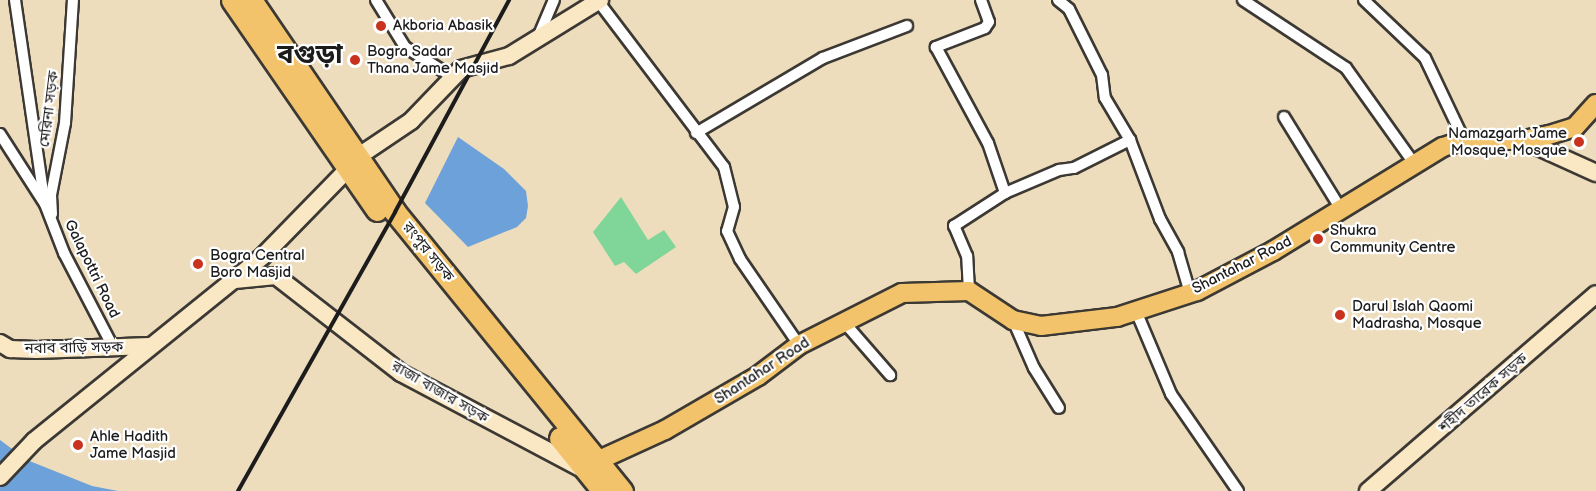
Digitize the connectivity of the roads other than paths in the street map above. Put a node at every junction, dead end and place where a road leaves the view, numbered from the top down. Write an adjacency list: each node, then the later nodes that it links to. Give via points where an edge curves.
1 (15, 0): 28 (street)
2 (73, 0): 30 (street, মেরিনা সড়ক, via 70,67 51,195)
3 (232, 0): 24 (highway, রংপুর সড়ক)
4 (251, 0): 24 (highway, রংপুর সড়ক)
5 (376, 0): 14 (street, via 405,47)
6 (554, 0): 13 (street)
7 (981, 0): 27 (street, via 989,22 985,28 936,47 988,143)
8 (1058, 0): 20 (street, via 1074,19 1102,75 1105,98)
9 (1243, 0): 25 (street, via 1346,68)
10 (1364, 0): 21 (street, via 1425,58)
11 (599, 1): 13 (street); 18 (street)
12 (907, 26): 18 (street, via 823,58)
13 (533, 44): 14 (street)
14 (451, 76): 24 (street, via 433,102)
15 (1596, 104): 17 (main road)
16 (1284, 117): 29 (street)
17 (1575, 127): 22 (main road, Shantahar Road); 23 (street, via 1563,146)
18 (696, 133): 41 (street, via 724,167 734,207 726,231 740,259)
19 (0, 134): 28 (street)
20 (1130, 140): 27 (street, via 1074,168 1059,170); 35 (street, via 1160,219 1178,252)
21 (1464, 140): 22 (main road, Shantahar Road); 25 (main road, Shantahar Road)
22 (1523, 140): 23 (street)
23 (1570, 160): 26 (street)
24 (354, 162): 31 (street); 46 (highway, রংপুর সড়ক)
25 (1413, 162): 29 (main road, Shantahar Road)
26 (1596, 172)
27 (1005, 193): 34 (street, via 954,226 967,256)
28 (45, 204): 30 (street, Galapottri Road)
29 (1342, 211): 35 (main road, Shantahar Road)
30 (52, 221): 43 (street, Galapottri Road, via 64,254)
31 (272, 248): 32 (street); 33 (street)
32 (276, 276): 33 (street); 46 (street, রাজা বাজার সড়ক, via 401,373)
33 (234, 281): 42 (street)
34 (969, 291): 38 (main road, Shantahar Road); 39 (main road, Shantahar Road, via 902,293)
35 (1190, 293): 37 (main road, Shantahar Road)
36 (1596, 294): 51 (street, শহীদ তারেক সড়ক)
37 (1136, 311): 38 (main road, Shantahar Road, via 1041,326); 50 (street, via 1171,394)
38 (1013, 320): 45 (street, via 1034,368)
39 (843, 321): 41 (main road, Shantahar Road); 44 (street)
40 (0, 343): 43 (street, নবাব বাড়ি সড়ক, via 10,349)
41 (799, 345): 46 (main road, Shantahar Road, via 758,376 674,425)
42 (150, 346): 43 (street, নবাব বাড়ি সড়ক); 47 (street, via 34,441)
43 (112, 347)
44 (890, 375)
45 (1059, 408)
46 (592, 466): 48 (highway, রংপুর সড়ক); 49 (highway, রংপুর সড়ক)
47 (0, 477)
48 (603, 491)
49 (622, 491)
50 (1238, 491)
51 (1368, 491)

